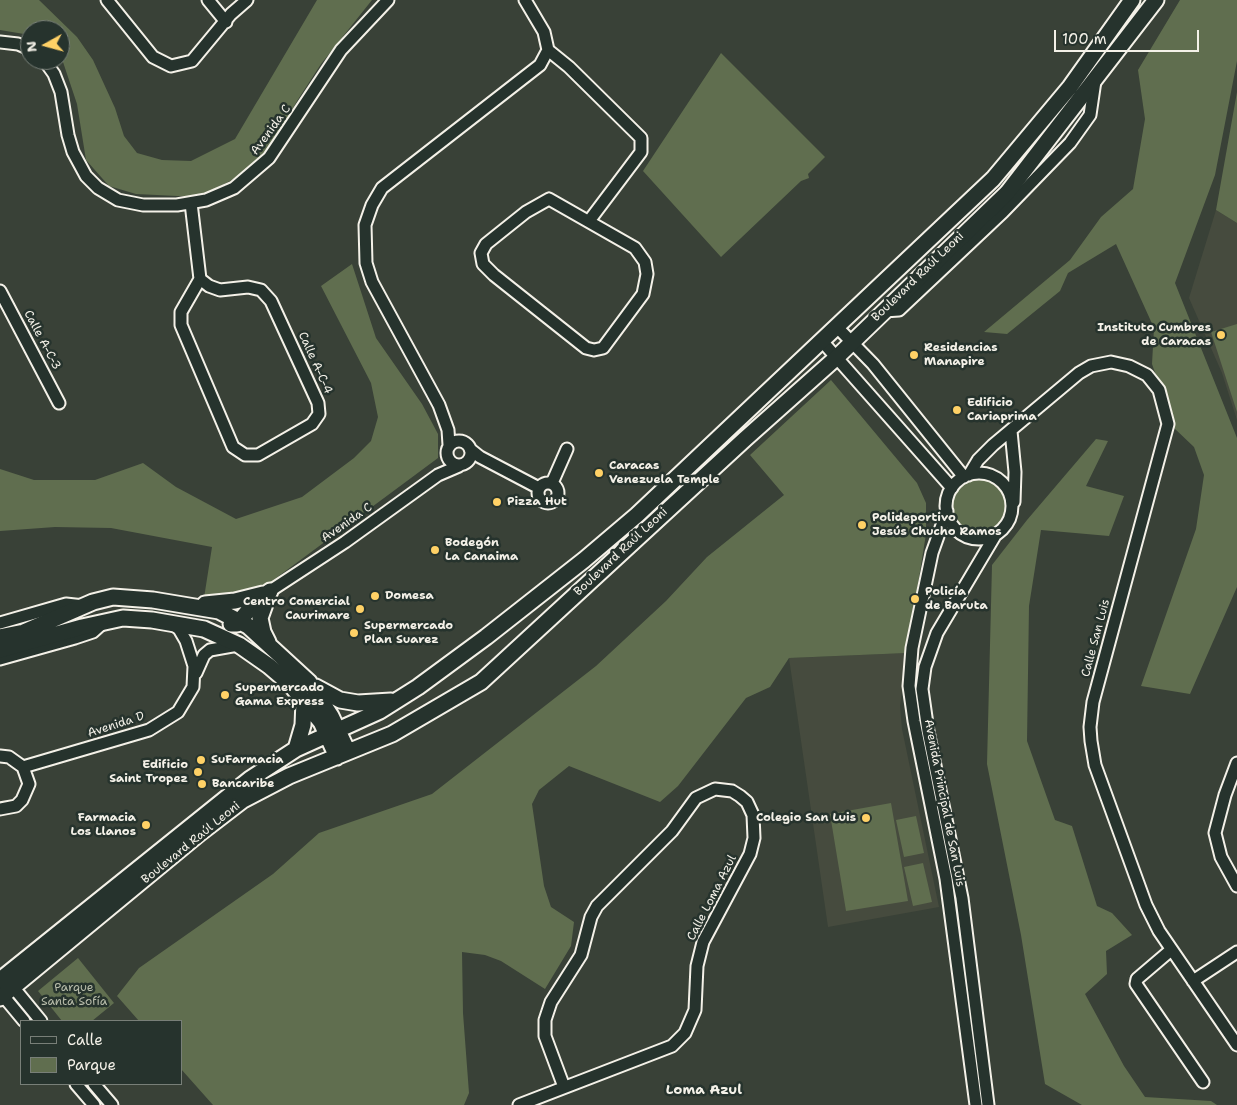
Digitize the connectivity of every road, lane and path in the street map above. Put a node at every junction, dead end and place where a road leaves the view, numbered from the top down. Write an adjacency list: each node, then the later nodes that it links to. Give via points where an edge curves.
1 (107, 0): 8 (street, via 153,57 171,66 192,61)
2 (208, 0): 8 (street)
3 (247, 0): 8 (street)
4 (388, 0): 13 (street, Avenida C, via 341,50 270,158 234,188)
5 (525, 0): 11 (street, via 544,32)
6 (1132, 0): 17 (main road, Boulevard Raúl Leoni, via 1070,87 993,179)
7 (1156, 0): 19 (main road, Boulevard Raúl Leoni, via 1006,193)
8 (226, 22)
9 (0, 42): 10 (street)
10 (20, 45)
11 (548, 50): 14 (street, via 641,138 642,152); 22 (street, Avenida C, via 540,66 382,188 365,225 366,263 372,282)
12 (51, 70): 13 (street, Avenida C, via 61,92 73,152 86,176 98,188 129,203)
13 (191, 203): 15 (street)
14 (589, 221): 14 (street, via 635,248 645,262 647,274 643,294 603,348 594,350 586,348 494,275 483,264 481,253 486,244 545,200 554,201)
15 (200, 279): 15 (street, Calle A-C-4, via 220,290 248,287 261,290 271,301 318,403 319,414 312,424 258,455 245,455 233,447 181,325 181,312)
16 (0, 291): 21 (street, Calle A-C-3)
17 (836, 326): 18 (main road, Boulevard Raúl Leoni); 19 (street)
18 (821, 340): 20 (street); 53 (main road, Boulevard Raúl Leoni, via 687,470 584,560 452,664)
19 (851, 342): 20 (main road, Boulevard Raúl Leoni); 31 (street)
20 (836, 358): 34 (street); 57 (main road, Boulevard Raúl Leoni, via 482,682 392,734)
21 (59, 403)
22 (439, 405): 24 (street, Avenida C, via 448,430); 25 (street, Avenida C)
23 (1011, 431): 31 (street, Calle San Luis, via 978,460); 35 (street, via 1016,492); 63 (street, Calle San Luis, via 1079,373 1099,364 1111,362 1137,370 1154,383 1164,401 1168,424 1096,693 1090,728 1095,765 1146,905)
24 (449, 446): 25 (street, via 454,442); 27 (street, Avenida C)
25 (468, 446): 28 (street, via 471,457); 29 (street, Avenida C)
26 (567, 449): 32 (street)
27 (447, 457): 28 (street, via 450,463); 30 (street, Avenida C)
28 (463, 465): 29 (street, Avenida C); 30 (street, Avenida C)
29 (497, 466): 33 (street, Avenida C)
30 (438, 475): 38 (street, Avenida C)
31 (967, 476): 34 (street); 35 (street, via 982,473 1000,480 1008,490)
32 (552, 483): 33 (street, via 544,483); 33 (street, Avenida C, via 559,494 550,503 541,500)
33 (539, 488)
34 (952, 488): 36 (street)
35 (1012, 508): 37 (street, via 1007,523)
36 (947, 510): 37 (street, via 956,530 968,537 983,539); 77 (street, Avenida Principal de San Luis, via 932,554 912,648 909,686 946,878)
37 (996, 534): 78 (street, Avenida Principal de San Luis, via 937,633 925,667 922,689 962,898)
38 (270, 591): 39 (main road, via 235,601); 45 (main road); 48 (main road, via 260,618 263,632)
39 (185, 605): 40 (main road, via 113,597); 45 (main road, via 219,611)
40 (84, 606): 42 (street, via 66,604); 46 (main road, via 24,632)
41 (123, 618): 43 (main road); 44 (main road); 45 (main road, via 147,609 180,612 234,625)
42 (0, 622)
43 (104, 622): 49 (main road); 50 (street, via 94,632)
44 (170, 622): 47 (main road, via 204,629); 51 (street, Avenida D, via 179,629 192,653)
45 (240, 622): 48 (main road)
46 (0, 637)
47 (239, 645): 51 (street, Avenida D, via 210,650 204,655); 54 (main road, via 276,672)
48 (273, 649): 52 (main road)
49 (0, 650)
50 (0, 659)
51 (194, 680): 60 (street, Avenida D, via 178,712 157,726 114,742)
52 (309, 682): 53 (main road, via 322,693 340,700 377,703); 55 (main road)
53 (396, 700): 55 (main road, Boulevard Raúl Leoni)
54 (304, 701): 55 (main road); 56 (main road, via 303,725)
55 (332, 732): 56 (main road, Boulevard Raúl Leoni); 57 (main road)
56 (296, 749): 66 (main road, Boulevard Raúl Leoni, via 250,779)
57 (342, 755): 66 (main road, Boulevard Raúl Leoni, via 272,784 244,800)
58 (0, 756): 60 (street, via 9,757)
59 (1237, 764): 62 (street, via 1215,833 1221,856)
60 (23, 767): 61 (street, via 27,792 16,806)
61 (0, 809)
62 (1237, 886)
63 (1171, 950): 65 (street, Calle San Luis); 70 (street, via 1136,979 1136,984)
64 (1237, 952): 65 (street)
65 (1193, 981): 69 (street, Calle San Luis)
66 (4, 989): 67 (street); 68 (street)
67 (23, 1020)
68 (41, 1020)
69 (1237, 1045)
70 (1203, 1082)
71 (77, 1085): 74 (street)
72 (95, 1085): 75 (street)
73 (564, 1087): 73 (street, Calle Loma Azul, via 672,1046 685,1033 695,1010 701,948 750,854 754,838 747,802 732,791 716,789 696,798 672,831 597,906 580,955 551,1002 545,1020 545,1036); 76 (street, Calle Loma Azul)
74 (94, 1105)
75 (112, 1105)
76 (519, 1105)
77 (976, 1105)
78 (988, 1105)

